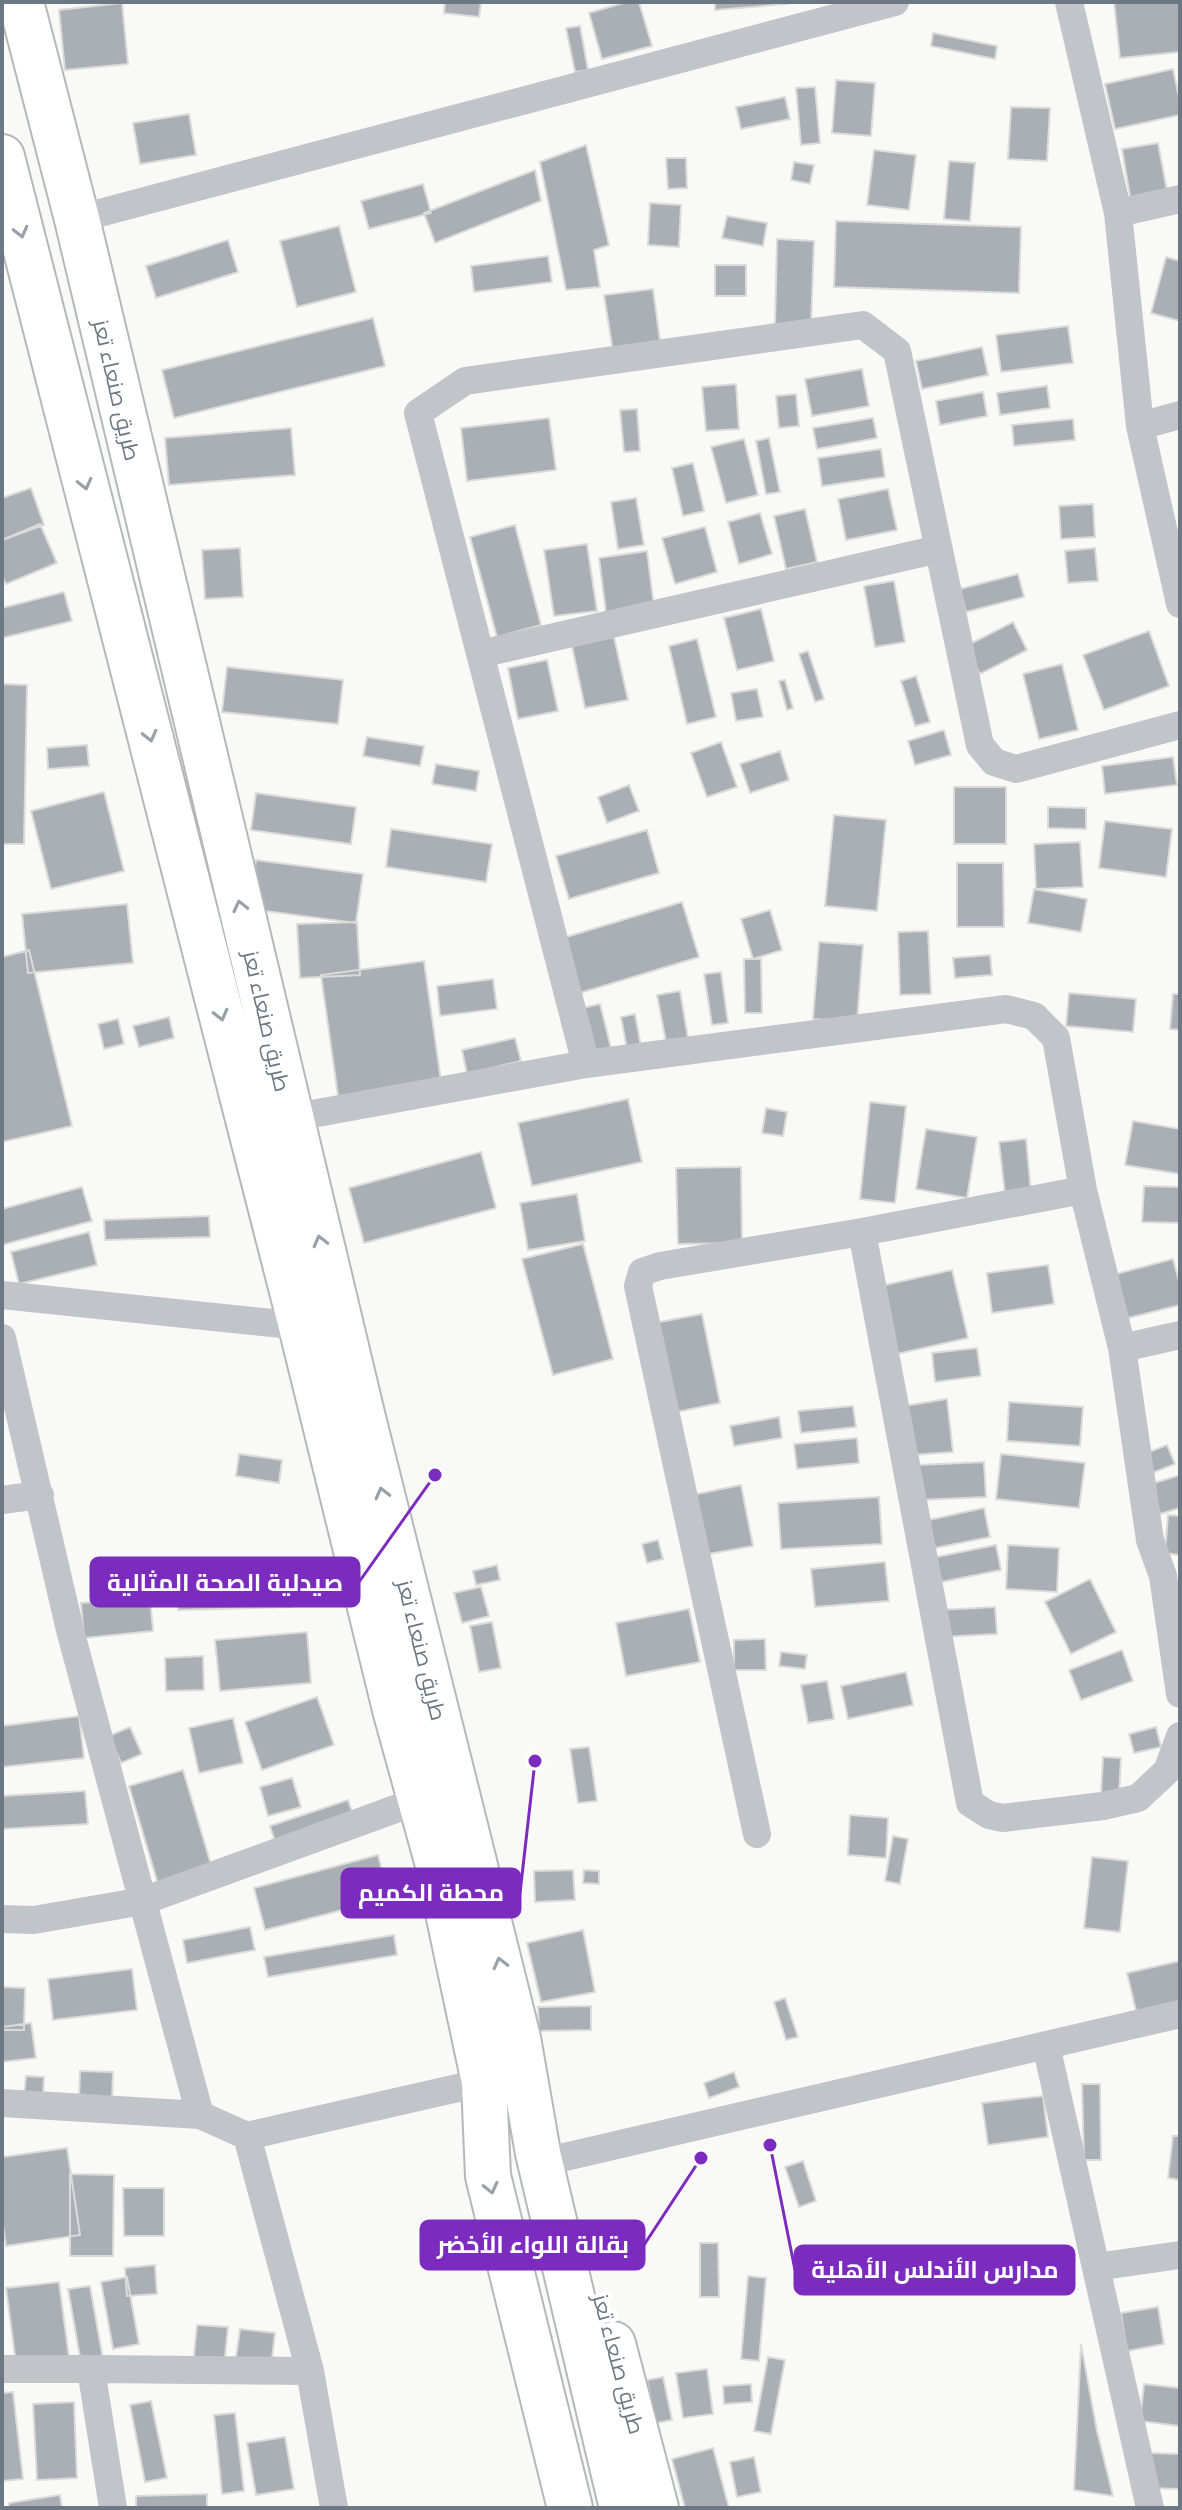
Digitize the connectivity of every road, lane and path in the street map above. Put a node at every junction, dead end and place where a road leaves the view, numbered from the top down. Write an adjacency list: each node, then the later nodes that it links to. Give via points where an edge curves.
1 (21, 2): 8 (highway, طريق صنعاء تعز)
2 (895, 2): 4 (street)
3 (1069, 2): 7 (street)
4 (840, 8): 8 (street)
5 (2, 157): 20 (highway, طريق صنعاء تعز, one-way to 20)
6 (1180, 199): 7 (street)
7 (1118, 213): 10 (street)
8 (77, 219): 16 (highway, طريق صنعاء تعز, one-way to 8)
9 (1180, 415): 10 (street)
10 (1140, 426): 12 (street)
11 (939, 549): 13 (street); 13 (street, via 897,351 863,325 465,381 418,413); 14 (street, via 980,745 994,762 1016,769)
12 (1180, 604)
13 (480, 654): 15 (street)
14 (1180, 725)
15 (586, 1064): 16 (street); 17 (street, via 1006,1009 1034,1016 1056,1038)
16 (290, 1118): 28 (highway, طريق صنعاء تعز, one-way to 16, via 359,1403)
17 (1083, 1190): 18 (street); 23 (street)
18 (862, 1232): 29 (street, via 970,1803 1003,1818 1138,1798 1167,1771); 31 (street, via 660,1266 642,1272 638,1286)
19 (2, 1295): 20 (street)
20 (301, 1326): 28 (highway, طريق صنعاء تعز)
21 (1180, 1335): 23 (street)
22 (2, 1338): 24 (street)
23 (1122, 1348): 26 (street, via 1150,1540)
24 (39, 1496): 25 (street); 32 (street)
25 (2, 1500)
26 (1172, 1574): 27 (street)
27 (1180, 1694)
28 (416, 1709): 30 (highway, طريق صنعاء تعز); 35 (highway, طريق صنعاء تعز, one-way to 28)
29 (1180, 1736)
30 (420, 1800): 32 (street); 37 (highway, طريق صنعاء تعز)
31 (757, 1834)
32 (143, 1901): 33 (street, via 34,1920); 39 (street)
33 (2, 1919)
34 (1180, 2014): 36 (street)
35 (518, 2038): 41 (highway, طريق صنعاء تعز); 51 (highway, طريق صنعاء تعز, via 538,2153)
36 (1046, 2045): 41 (street); 43 (street)
37 (484, 2082): 40 (street); 49 (highway, طريق صنعاء تعز, one-way to 49, via 488,2176); 50 (highway, طريق صنعاء تعز, via 517,2160)
38 (2, 2103): 39 (street)
39 (200, 2115): 40 (street)
40 (247, 2136): 46 (street)
41 (565, 2157): 52 (highway, طريق صنعاء تعز)
42 (1180, 2255): 43 (street)
43 (1096, 2267): 53 (street)
44 (2, 2369): 45 (street)
45 (91, 2369): 46 (street); 47 (street)
46 (310, 2371): 48 (street)
47 (113, 2508)
48 (334, 2508)
49 (570, 2508)
50 (596, 2508)
51 (622, 2508)
52 (656, 2508)
53 (1150, 2508)

